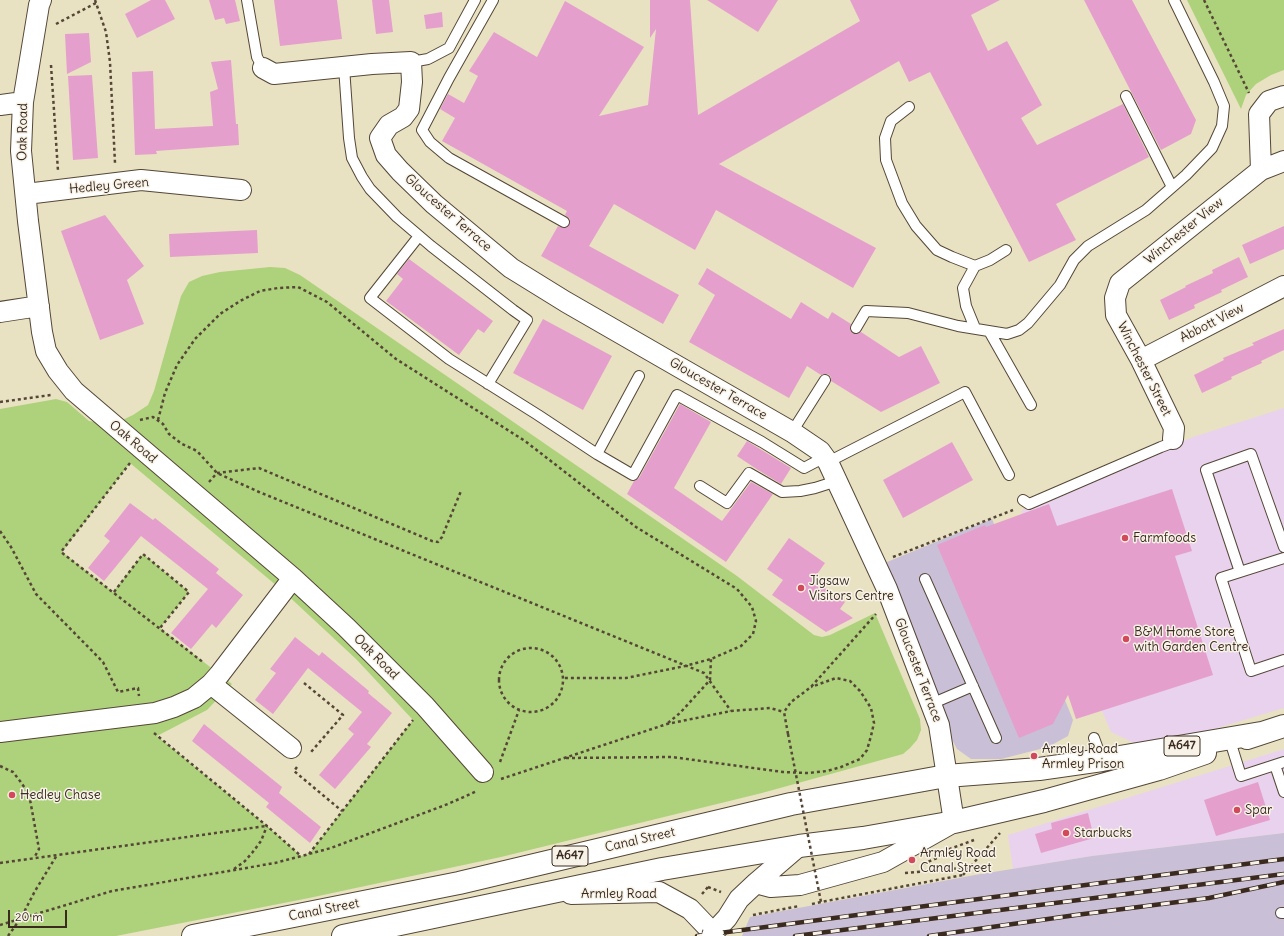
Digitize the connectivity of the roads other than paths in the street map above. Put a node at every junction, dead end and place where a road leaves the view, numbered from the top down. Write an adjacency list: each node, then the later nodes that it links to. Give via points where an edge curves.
1 (41, 0): 11 (street, Oak Road)
2 (247, 0): 8 (lane, via 257,57)
3 (475, 0): 6 (lane, via 449,48 428,59)
4 (493, 0): 19 (lane, via 422,130 430,142 448,158)
5 (1174, 0): 16 (lane, via 1224,106 1222,126 1212,148)
6 (411, 62): 7 (street); 35 (street, Gloucester Terrace, via 410,109 403,117 389,125 380,138 386,155 400,171 434,204 511,268 572,306)
7 (344, 67): 8 (street, via 274,74); 20 (lane, via 352,158 370,189)
8 (262, 68)
9 (1126, 96): 16 (lane)
10 (1284, 96): 15 (street, via 1269,101 1259,114)
11 (23, 102): 12 (street); 18 (street, Oak Road, via 21,151)
12 (0, 105)
13 (909, 107): 22 (lane, via 891,121 885,138 886,160 902,203 916,226 937,250)
14 (1284, 161): 15 (street, Winchester View)
15 (1261, 170): 24 (street, Winchester View, via 1120,283)
16 (1172, 187): 29 (lane, via 1146,210 1088,246 1074,260 1060,285 1028,323 1019,330 1007,334)
17 (241, 190): 18 (street, Hedley Green, via 141,180)
18 (26, 194): 25 (street, Oak Road)
19 (564, 222)
20 (419, 236): 33 (lane, via 527,320); 33 (lane, via 370,298 449,359)
21 (1006, 250): 22 (lane)
22 (975, 266): 28 (lane, via 963,288 966,306)
23 (1284, 286): 30 (street, Abbott View)
24 (1115, 298): 30 (street, Winchester Street, via 1116,315)
25 (39, 306): 26 (street); 46 (street, Oak Road, via 46,351 58,372 74,391)
26 (0, 312)
27 (856, 328): 28 (lane, via 866,311 908,313)
28 (975, 328): 29 (lane)
29 (989, 331): 34 (lane)
30 (1141, 360): 36 (street, Winchester Street, via 1174,428)
31 (639, 376): 37 (lane)
32 (825, 380): 35 (lane)
33 (488, 384): 37 (lane)
34 (1031, 405)
35 (792, 432): 38 (street, Gloucester Terrace, via 820,451)
36 (1173, 438): 42 (lane, via 1169,444)
37 (597, 454): 38 (lane, via 633,475 677,396 804,468)
38 (826, 460): 39 (lane, via 965,392); 40 (street, Gloucester Terrace)
39 (1009, 475)
40 (837, 481): 41 (lane, via 816,488 782,492 749,473 727,503); 51 (street, Gloucester Terrace, via 876,564)
41 (700, 486)
42 (1026, 502)
43 (1284, 547): 45 (lane, via 1251,454 1206,470)
44 (1284, 558): 45 (lane)
45 (1240, 572): 48 (lane, via 1221,578 1251,671)
46 (293, 578): 49 (street); 62 (street, Oak Road, via 425,706)
47 (926, 580): 50 (lane)
48 (1284, 660)
49 (215, 680): 53 (street, via 194,698 155,713); 58 (street)
50 (973, 686): 51 (lane); 55 (lane)
51 (931, 704): 61 (street, Gloucester Terrace, via 939,726)
52 (1284, 726): 54 (main road, A647)
53 (0, 732)
54 (1261, 733): 57 (main road, A647); 59 (main road, A647)
55 (996, 738)
56 (1094, 738): 59 (lane)
57 (1230, 744): 60 (lane, via 1241,776); 64 (main road, A647, via 1152,771 1044,801)
58 (300, 756)
59 (1102, 760): 61 (main road, A647, via 1039,769)
60 (1280, 764): 63 (lane)
61 (946, 776): 64 (street, Gloucester Terrace); 69 (main road, Canal Street / A647, via 791,804 459,883)
62 (489, 778)
63 (1284, 792)
64 (954, 822): 65 (main road, A647); 66 (street, via 883,862 800,884 771,888)
65 (799, 846): 66 (street, Armley Road); 67 (main road, A647, via 662,869)
66 (756, 883): 68 (street, Armley Road, via 739,899)
67 (535, 895): 68 (street, Armley Road, via 659,892 690,909); 70 (main road, A647)
68 (712, 935)
69 (193, 936)
70 (343, 936)

